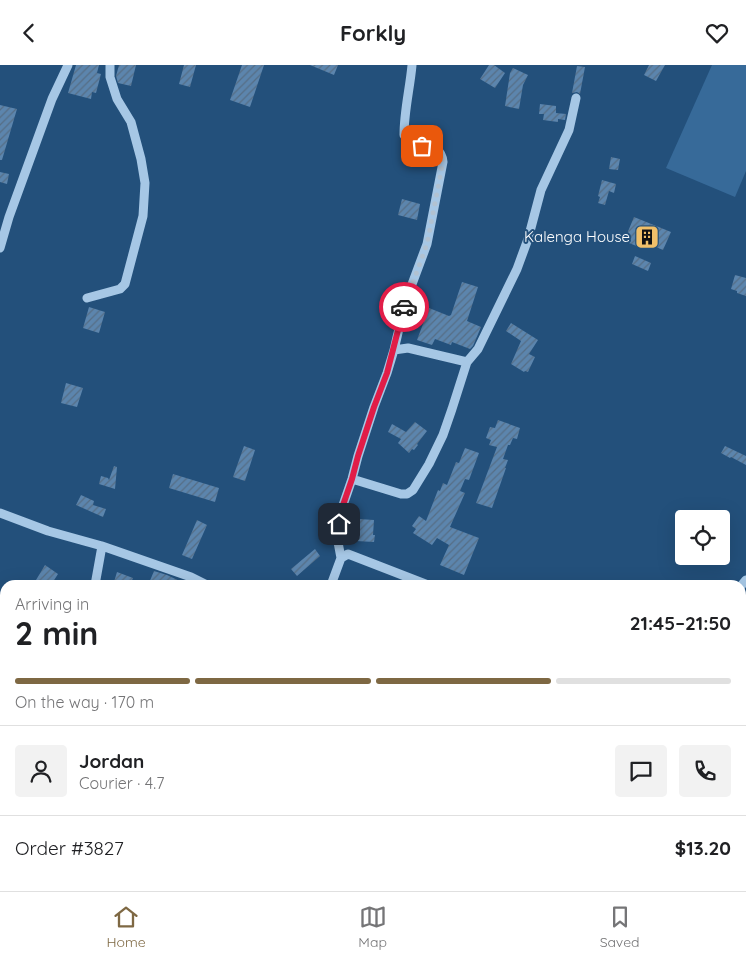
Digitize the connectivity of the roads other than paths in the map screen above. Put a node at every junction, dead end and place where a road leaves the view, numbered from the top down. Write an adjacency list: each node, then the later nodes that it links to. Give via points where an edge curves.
1 (68, 65): 5 (street, via 52,99)
2 (110, 65): 6 (street, via 117,99 131,122 141,159 145,183 143,216 125,285)
3 (412, 65): 7 (street, via 404,135 412,143 437,150 443,162 427,244 405,303)
4 (576, 98): 8 (street, via 569,130 541,190 517,269 478,349)
5 (0, 248)
6 (87, 298)
7 (394, 350): 8 (street, via 408,348); 9 (street)
8 (467, 362): 9 (street, via 443,435 413,490 407,495 401,494)
9 (352, 479): 12 (street, via 341,511 337,537)
10 (0, 513): 11 (street)
11 (102, 546): 13 (street); 14 (street)
12 (341, 558): 15 (street); 16 (street, via 348,554)
13 (96, 580)
14 (197, 580)
15 (333, 580)
16 (415, 580)

